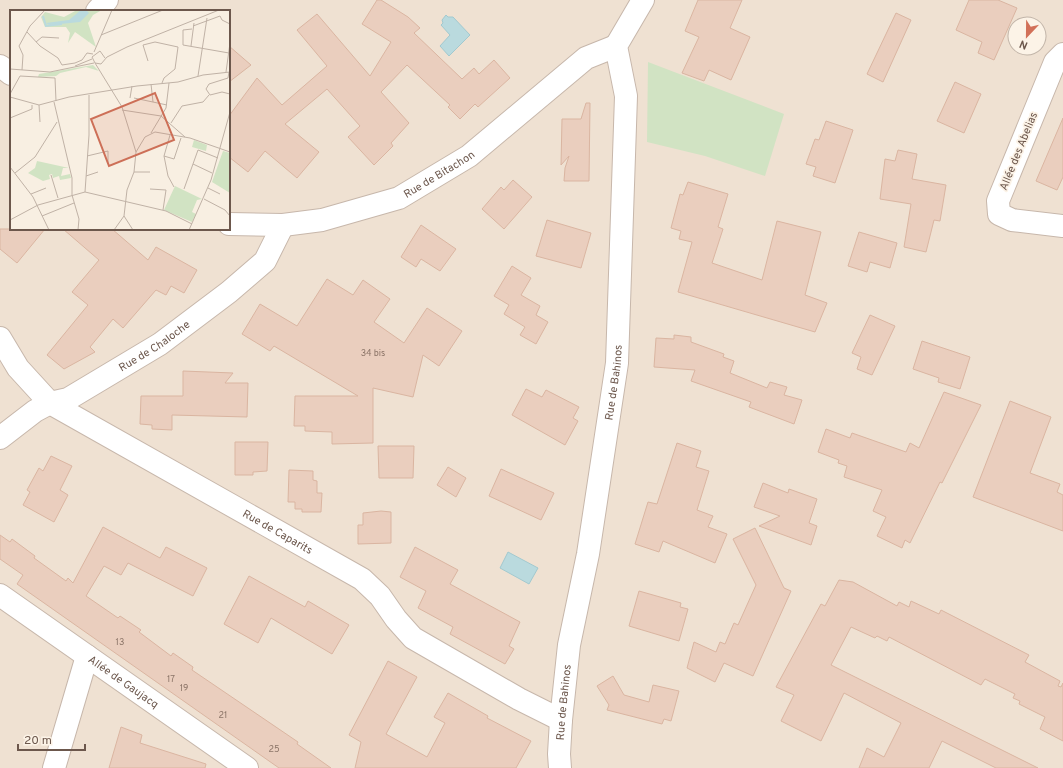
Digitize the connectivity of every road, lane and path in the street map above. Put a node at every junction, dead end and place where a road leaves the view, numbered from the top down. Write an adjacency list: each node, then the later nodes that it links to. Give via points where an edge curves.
1 (107, 0): 3 (street)
2 (643, 0): 4 (street)
3 (98, 10)
4 (616, 46): 9 (street, Rue de Bitachon, via 586,58 469,156 399,198 322,220); 16 (street, Rue de Bahinos, via 626,96 617,363 588,554 569,645)
5 (1063, 54): 10 (street, Allée des Abelias, via 1055,62 998,201 999,214 1012,220)
6 (0, 66): 7 (street)
7 (10, 73)
8 (230, 224): 9 (street, Rue de Bitachon)
9 (283, 225): 12 (street, Rue de Chaloche, via 265,261 230,292 160,344 68,399)
10 (1063, 226)
11 (0, 338): 12 (street, Rue de Caparits, via 18,368)
12 (50, 403): 13 (street, Rue de Chaloche); 16 (street, Rue de Caparits, via 362,579 380,596 413,638)
13 (0, 438)
14 (0, 595): 15 (street, Allée de Gaujacq)
15 (87, 656): 17 (street); 18 (street, Allée de Gaujacq)
16 (561, 720): 19 (street, Rue de Bahinos)
17 (54, 768)
18 (247, 768)
19 (560, 768)

